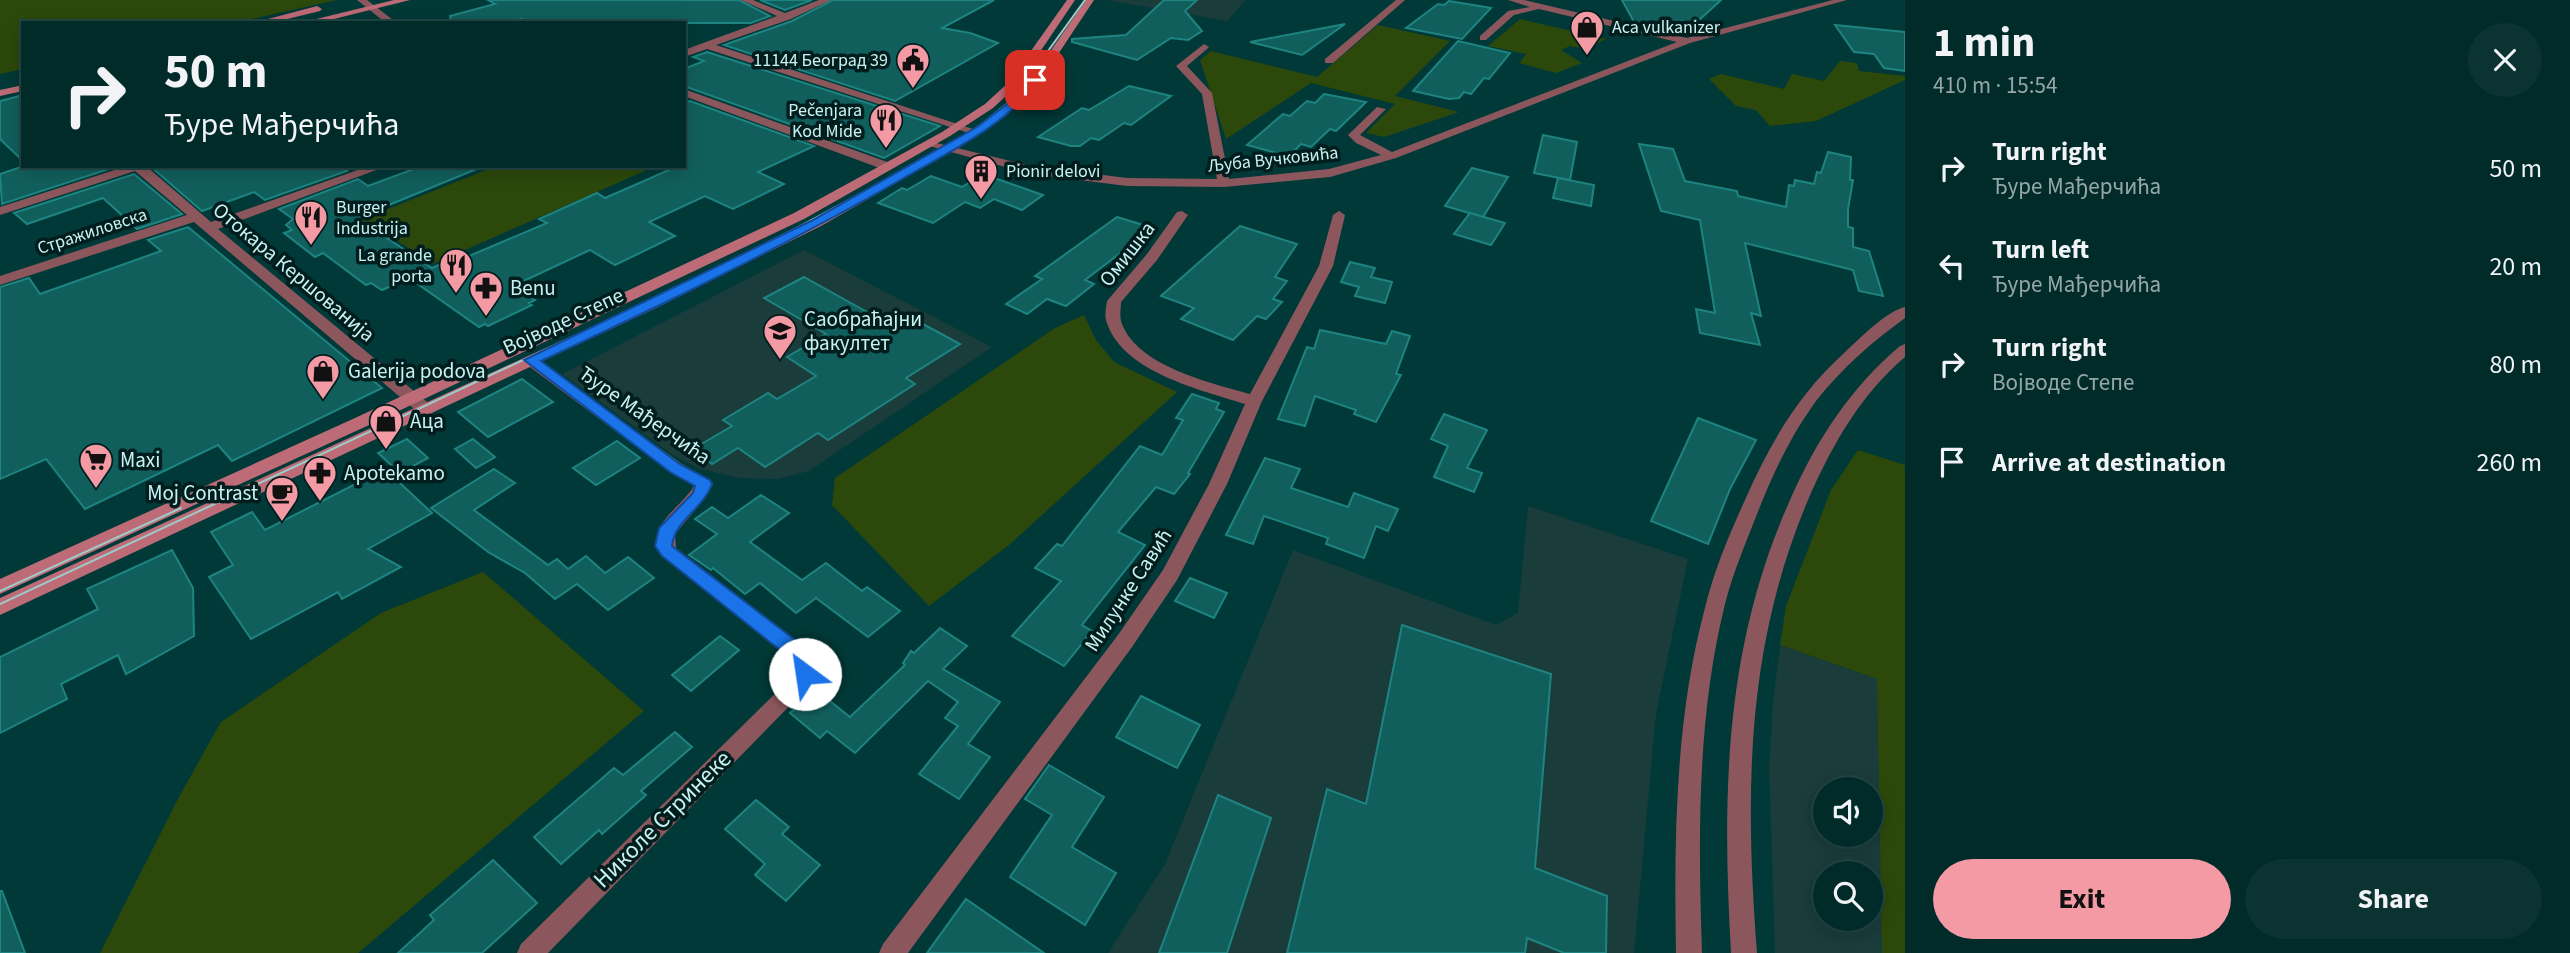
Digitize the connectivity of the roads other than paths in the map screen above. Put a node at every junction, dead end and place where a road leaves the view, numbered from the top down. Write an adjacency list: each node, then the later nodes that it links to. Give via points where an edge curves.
1 (360, 0): 12 (street); 14 (main road)
2 (406, 0): 12 (main road)
3 (745, 0): 13 (street)
4 (827, 0): 13 (street)
5 (1071, 0): 29 (main road, Војводе Степе, via 1013,84)
6 (1090, 0): 30 (main road, Војводе Степе, via 1020,99)
7 (1401, 0): 22 (street)
8 (1512, 0): 11 (street)
9 (1554, 0): 11 (street)
10 (1843, 0): 18 (street, Љуба Вучковића)
11 (1540, 7): 17 (street, via 1511,13); 18 (street)
12 (372, 8): 15 (main road); 16 (street)
13 (788, 17): 19 (street)
14 (267, 21)
15 (314, 21)
16 (389, 21)
17 (1483, 38)
18 (1687, 41): 33 (street, Љуба Вучковића)
19 (708, 46): 21 (street); 29 (street)
20 (1204, 47): 38 (street, via 1181,66 1207,93)
21 (686, 53)
22 (1329, 61)
23 (21, 76): 24 (main road)
24 (0, 81)
25 (21, 88): 26 (main road)
26 (0, 93)
27 (686, 93): 34 (street)
28 (1381, 109): 33 (street, via 1354,135)
29 (958, 126): 30 (street); 31 (main road, Војводе Степе)
30 (976, 132): 32 (main road, Војводе Степе)
31 (928, 144): 32 (street, Љуба Вучковића); 34 (main road, Војводе Степе)
32 (947, 150): 38 (street, Љуба Вучковића, via 1086,178); 47 (main road, Војводе Степе, via 741,262)
33 (1392, 156): 38 (street, Љуба Вучковића, via 1330,173)
34 (889, 167): 49 (main road, Војводе Степе, via 778,227)
35 (135, 168): 39 (street)
36 (139, 168): 42 (street, Отокара Кершованија)
37 (375, 168): 43 (street)
38 (1224, 183)
39 (0, 211)
40 (1182, 215): 48 (street, Омишка, via 1114,302 1114,323 1139,355 1164,372)
41 (1339, 215): 48 (street, Милунке Савић, via 1326,266)
42 (195, 217): 43 (street, Отокара Кершованија); 44 (street, Стражиловска)
43 (208, 228): 49 (street, Отокара Кершованија)
44 (0, 281)
45 (1905, 312): 55 (street, via 1830,376 1787,433 1757,491 1713,612 1691,758)
46 (1905, 348): 56 (street, via 1858,397 1829,438 1777,553 1756,624 1741,716 1736,808)
47 (531, 360): 49 (main road, Војводе Степе); 52 (street, Ђуре Мађерчића, via 704,484 700,496 665,533 664,546 799,656 805,674)
48 (1254, 401): 54 (street, Милунке Савић, via 1218,484 1170,575)
49 (419, 404): 50 (main road, Војводе Степе); 51 (main road, Војводе Степе)
50 (0, 587)
51 (0, 607)
52 (795, 686): 53 (street, Николе Стринеке)
53 (530, 953)
54 (892, 953)
55 (1689, 953)
56 (1744, 953)

